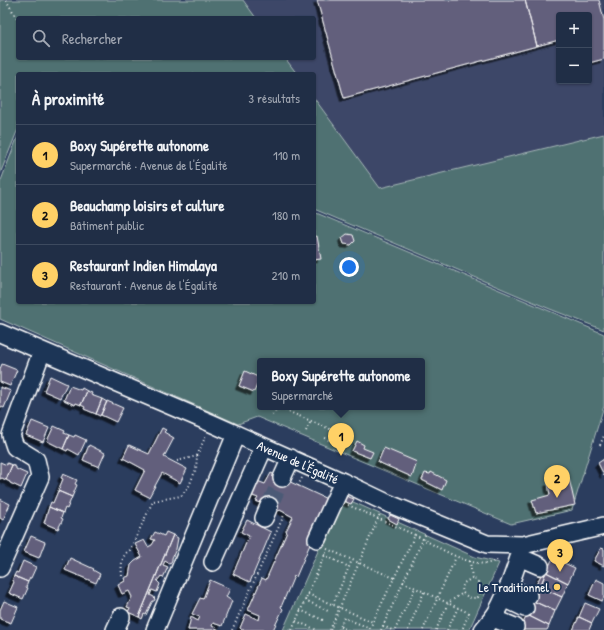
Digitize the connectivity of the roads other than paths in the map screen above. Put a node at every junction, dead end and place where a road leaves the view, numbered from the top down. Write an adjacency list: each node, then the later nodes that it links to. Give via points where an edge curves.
1 (0, 333): 2 (street, Avenue de l'Égalité)
2 (42, 351): 3 (street, Avenue de l'Égalité); 13 (street, via 11,435 15,447 36,460 40,478)
3 (236, 434): 4 (street, Avenue de l'Égalité); 18 (street)
4 (264, 447): 5 (street, Avenue de l'Égalité); 11 (street)
5 (290, 458): 6 (street); 7 (street, Avenue de l'Égalité)
6 (282, 478)
7 (343, 482): 9 (street); 10 (street, Avenue de l'Égalité, via 486,544)
8 (604, 526): 10 (street, Avenue de l'Égalité)
9 (317, 539)
10 (519, 549): 12 (street); 14 (street)
11 (213, 562)
12 (540, 566)
13 (0, 568)
14 (506, 593): 15 (street); 16 (street)
15 (526, 602)
16 (488, 624): 17 (street)
17 (515, 627)
18 (155, 630)

